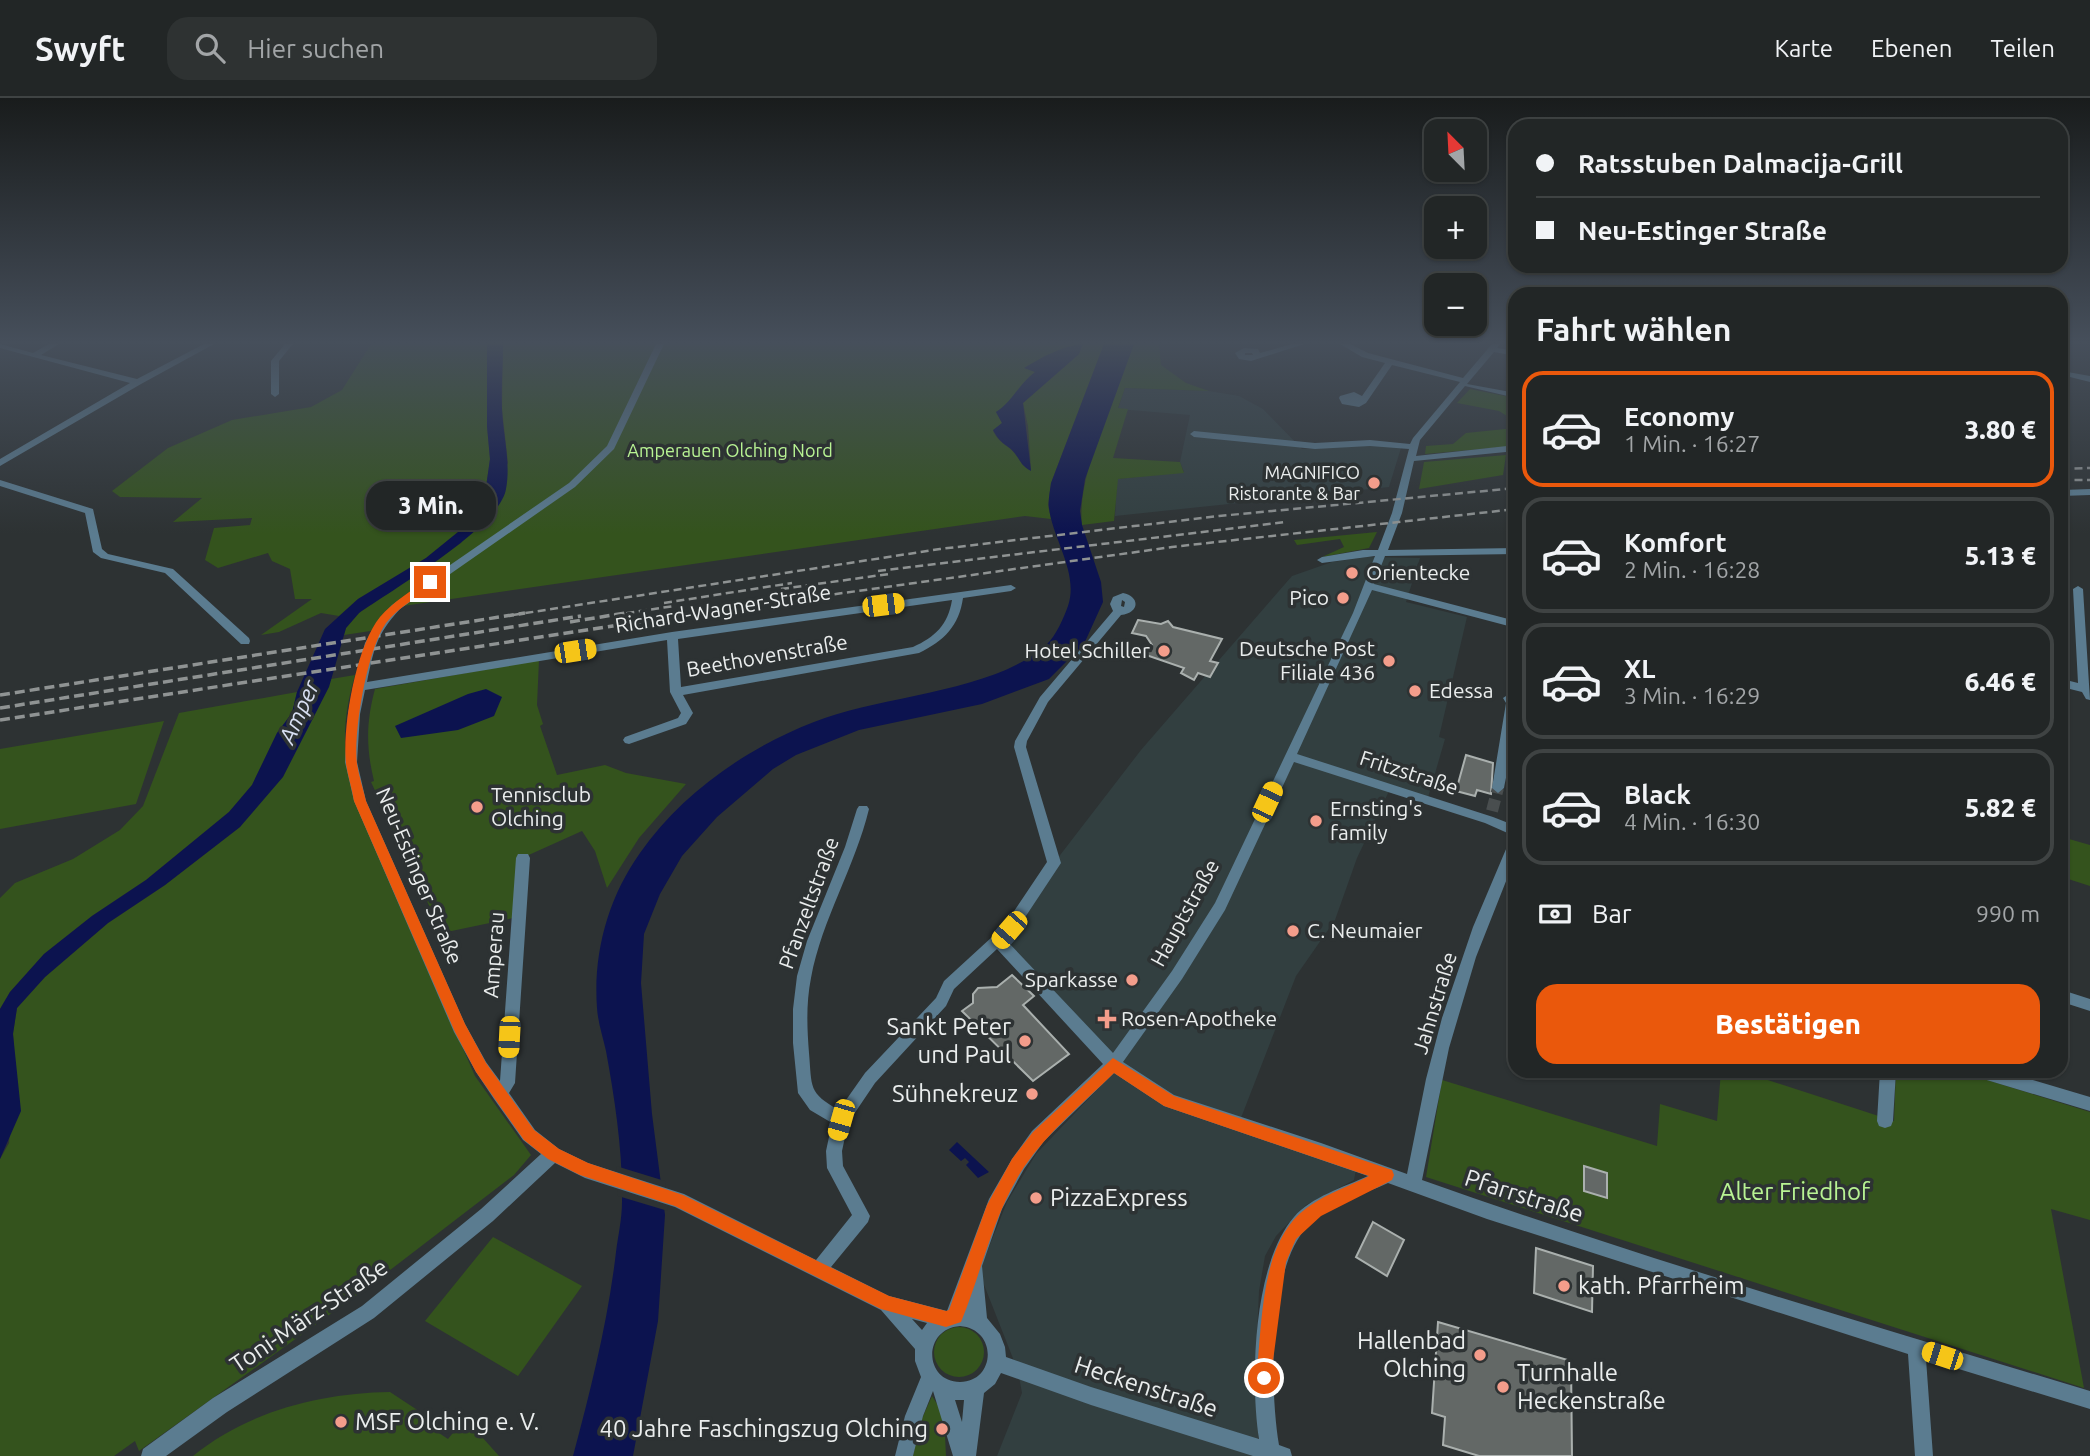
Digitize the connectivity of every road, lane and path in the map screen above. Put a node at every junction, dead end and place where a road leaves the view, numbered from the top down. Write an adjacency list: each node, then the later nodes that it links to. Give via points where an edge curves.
1 (95, 407): 8 (street)
2 (630, 407): 24 (street, Neu-Estinger Straße, via 611,447 572,485 396,607 370,643)
3 (1444, 407): 5 (street, Hauptstraße)
4 (1194, 434): 5 (street, via 1315,446 1370,443)
5 (1413, 447): 7 (street, Hauptstraße)
6 (1508, 449): 7 (street)
7 (1410, 458): 13 (street, Hauptstraße, via 1398,513)
8 (0, 463)
9 (0, 483): 22 (street, via 90,510 97,550 105,556 169,571)
10 (2090, 492): 11 (street)
11 (2068, 493)
12 (1508, 551): 13 (street)
13 (1382, 553): 14 (street); 15 (street, Hauptstraße)
14 (1322, 560)
15 (1369, 586): 20 (street); 29 (street, Hauptstraße)
16 (1011, 587): 18 (street, Richard-Wagner-Straße)
17 (2078, 589): 26 (street, via 2083,681)
18 (958, 595): 21 (street, Richard-Wagner-Straße); 25 (street, Beethovenstraße, via 953,622 943,636 915,650)
19 (1121, 610): 35 (street, via 1044,700 1021,741 1054,863)
20 (1508, 623)
21 (672, 636): 24 (street, Richard-Wagner-Straße); 25 (street, Beethovenstraße)
22 (245, 641)
23 (2068, 685): 26 (street)
24 (359, 687): 41 (street, Neu-Estinger Straße, via 351,762 360,801 459,1027)
25 (676, 692): 27 (street, Beethovenstraße, via 687,713 682,721)
26 (2089, 692)
27 (629, 740)
28 (1508, 743): 30 (street)
29 (1289, 756): 32 (street, Fritzstraße, via 1490,815); 38 (street, Hauptstraße, via 1220,906)
30 (1497, 788)
31 (863, 809): 43 (street, Pfanzeltstraße, via 811,948 800,1001 806,1093 815,1105)
32 (1508, 827)
33 (523, 858): 41 (street, Amperau, via 507,1083)
34 (1508, 859): 47 (street, Jahnstraße, via 1451,1015)
35 (999, 942): 38 (street, Pfarrstraße); 43 (street, via 949,985 941,1002 870,1078)
36 (2068, 998): 37 (street)
37 (2090, 1005)
38 (1113, 1064): 46 (street, Pfarrstraße, via 1169,1101); 48 (street, Hauptstraße, via 1038,1136 1018,1164 995,1205)
39 (1888, 1078): 44 (street)
40 (2003, 1078): 42 (street)
41 (499, 1094): 45 (street, Neu-Estinger Straße, via 529,1135)
42 (2090, 1104)
43 (841, 1120): 49 (street, via 835,1168 862,1216)
44 (1885, 1121)
45 (553, 1154): 49 (street, Neu-Estinger Straße, via 602,1176 674,1199); 60 (street, Toni-März-Straße, via 487,1215 368,1312 220,1405)
46 (1387, 1175): 47 (street, Pfarrstraße); 59 (street, via 1315,1210 1290,1233 1280,1257 1264,1362)
47 (1413, 1185): 54 (street, Pfarrstraße)
48 (973, 1261): 51 (street, Hauptstraße); 52 (street, Hauptstraße)
49 (819, 1269): 50 (street, Neu-Estinger Straße)
50 (887, 1304): 51 (street, Neu-Estinger Straße); 53 (street, Neu-Estinger Straße)
51 (951, 1318): 52 (street); 53 (street, via 933,1331)
52 (979, 1321): 55 (street, via 992,1335)
53 (925, 1347): 56 (street, via 925,1363)
54 (1916, 1347): 58 (street, Pfarrstraße); 64 (street)
55 (995, 1362): 57 (street, via 991,1373); 59 (street, Heckenstraße)
56 (937, 1383): 57 (street, via 954,1392); 61 (street, via 914,1416); 62 (street)
57 (975, 1388): 63 (street)
58 (2090, 1401)
59 (1274, 1455)
60 (150, 1456)
61 (904, 1456)
62 (961, 1456)
63 (967, 1456)
64 (1924, 1456)

